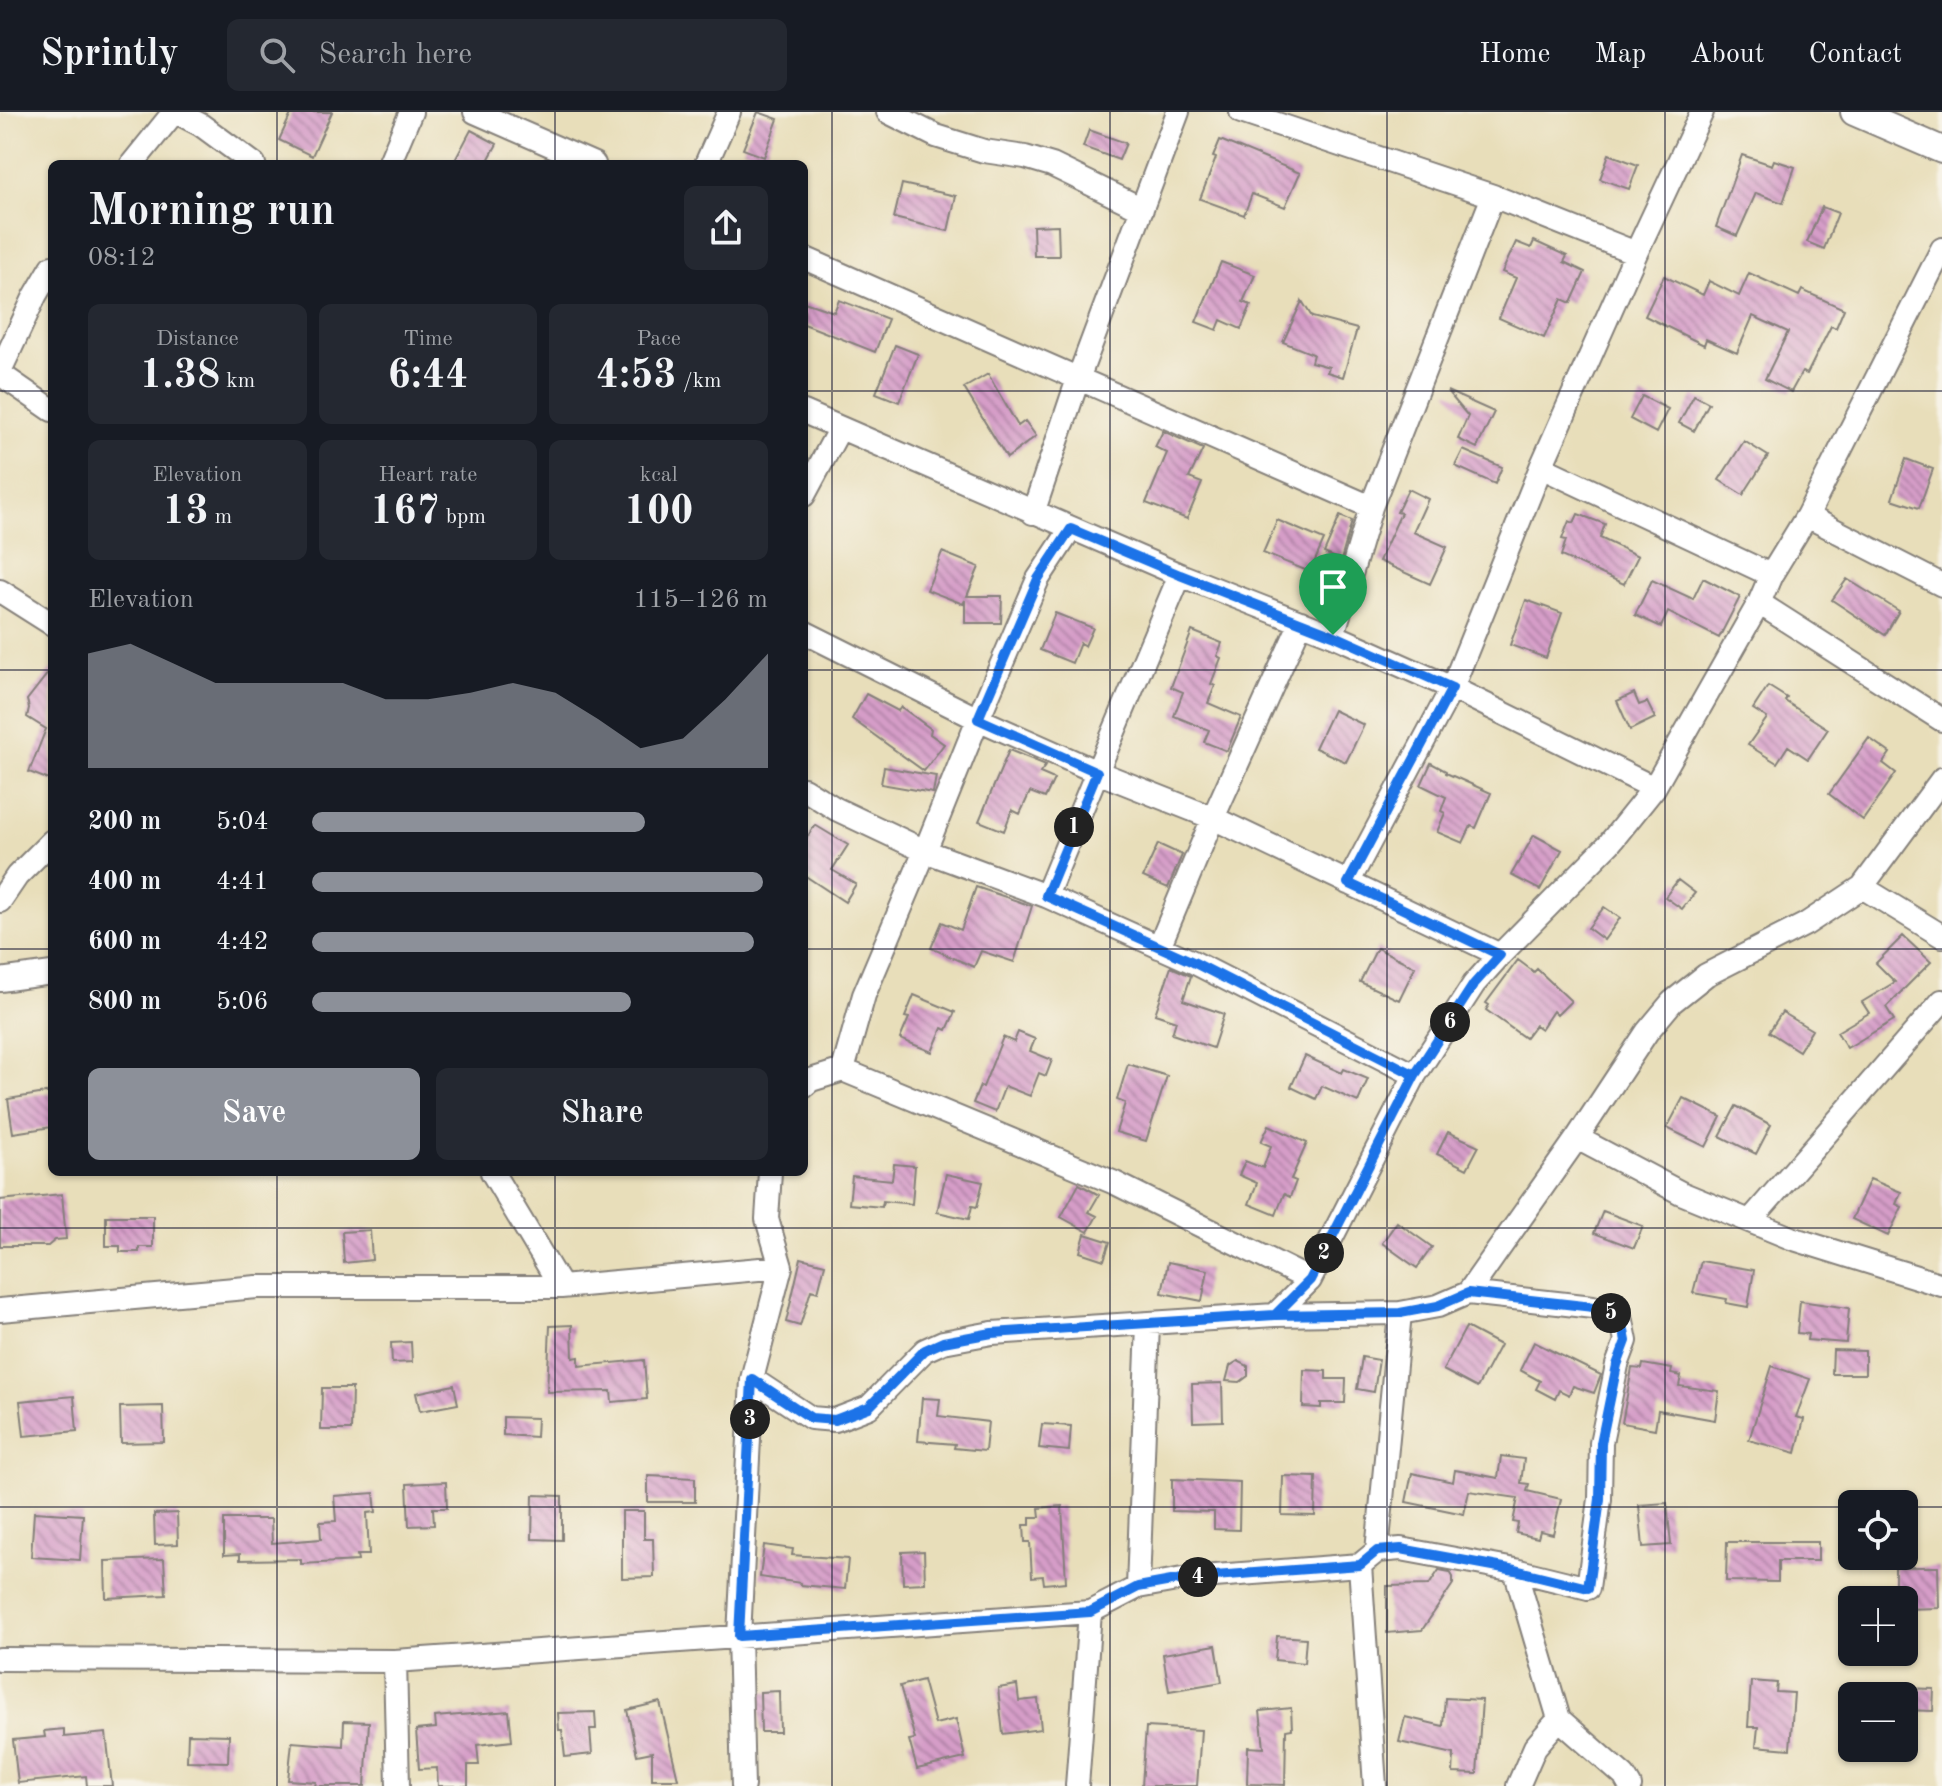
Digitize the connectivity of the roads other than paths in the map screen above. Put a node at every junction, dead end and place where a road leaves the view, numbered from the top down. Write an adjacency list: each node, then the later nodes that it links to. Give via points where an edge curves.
1 (175, 112): 10 (street); 12 (street)
2 (411, 112): 14 (street)
3 (475, 112): 15 (street)
4 (729, 112): 16 (street)
5 (888, 112): 18 (street, via 936,136 1052,165)
6 (1178, 112): 18 (street)
7 (1241, 112): 17 (street)
8 (1702, 112): 20 (street)
9 (1854, 112): 11 (street)
10 (204, 119): 13 (street)
11 (1942, 150)
12 (135, 160)
13 (250, 160)
14 (391, 160)
15 (585, 160)
16 (708, 160)
17 (1493, 196): 20 (street); 30 (street)
18 (1142, 209): 24 (street)
19 (1942, 249): 32 (street)
20 (1636, 253): 28 (street)
21 (808, 260): 24 (street)
22 (48, 274): 23 (street)
23 (0, 372): 25 (street)
24 (1078, 379): 30 (street); 31 (street)
25 (48, 407)
26 (808, 414): 27 (street)
27 (840, 428): 29 (street); 31 (street)
28 (1541, 467): 35 (street); 43 (street)
29 (808, 488)
30 (1371, 507): 42 (street)
31 (1033, 513): 33 (street)
32 (1807, 516): 35 (street); 36 (street)
33 (1071, 529): 34 (street); 44 (street, via 1038,579)
34 (1180, 575): 40 (street); 46 (street)
35 (1771, 575): 38 (street)
36 (1942, 585)
37 (0, 591): 39 (street)
38 (1759, 603): 45 (street); 48 (street)
39 (48, 621)
40 (1301, 622): 42 (street); 50 (street)
41 (808, 634): 44 (street)
42 (1333, 635): 43 (street)
43 (1452, 688): 48 (street); 53 (street)
44 (978, 719): 46 (street); 52 (street)
45 (1942, 720)
46 (1097, 772): 50 (street); 55 (street)
47 (1942, 779): 54 (street)
48 (1654, 788): 59 (street, via 1609,844)
49 (808, 792): 52 (street)
50 (1213, 818): 53 (street); 58 (street)
51 (48, 845): 56 (street)
52 (925, 851): 55 (street); 63 (street, via 864,995)
53 (1348, 883): 59 (street)
54 (1862, 887): 57 (street); 66 (street, via 1806,924 1706,975 1672,1002)
55 (1046, 896): 58 (street)
56 (0, 901)
57 (1942, 936)
58 (1159, 947): 64 (street)
59 (1500, 955): 64 (street, via 1474,984)
60 (48, 974): 61 (street)
61 (0, 980)
62 (1942, 1001): 69 (street)
63 (843, 1070): 65 (street); 71 (street, via 1115,1183)
64 (1415, 1075): 71 (street)
65 (808, 1083)
66 (1577, 1138): 69 (street, via 1681,1193); 74 (street)
67 (494, 1176): 73 (street)
68 (770, 1176): 70 (street, via 767,1219)
69 (1750, 1221): 72 (street)
70 (781, 1267): 73 (street); 79 (street)
71 (1310, 1280): 77 (street)
72 (1942, 1285)
73 (561, 1287): 75 (street, via 257,1287)
74 (1468, 1293): 76 (street, via 1438,1306); 81 (street, via 1609,1311 1622,1321 1626,1341 1601,1443 1600,1499 1588,1588)
75 (0, 1310)
76 (1400, 1313): 77 (street); 80 (street)
77 (1275, 1315): 78 (street)
78 (1148, 1324): 79 (street, via 992,1333 943,1342 925,1350 869,1407 835,1420 811,1418); 82 (street)
79 (752, 1379): 84 (street)
80 (1368, 1558): 81 (street, via 1401,1549); 82 (street); 91 (street)
81 (1515, 1570): 87 (street)
82 (1138, 1587): 83 (street)
83 (1090, 1612): 84 (street); 90 (street)
84 (739, 1636): 86 (street); 89 (street)
85 (0, 1659): 86 (street)
86 (395, 1661): 88 (street)
87 (1559, 1719): 92 (street, via 1535,1747); 93 (street)
88 (398, 1786)
89 (743, 1786)
90 (1077, 1786)
91 (1375, 1786)
92 (1518, 1786)
93 (1630, 1786)

